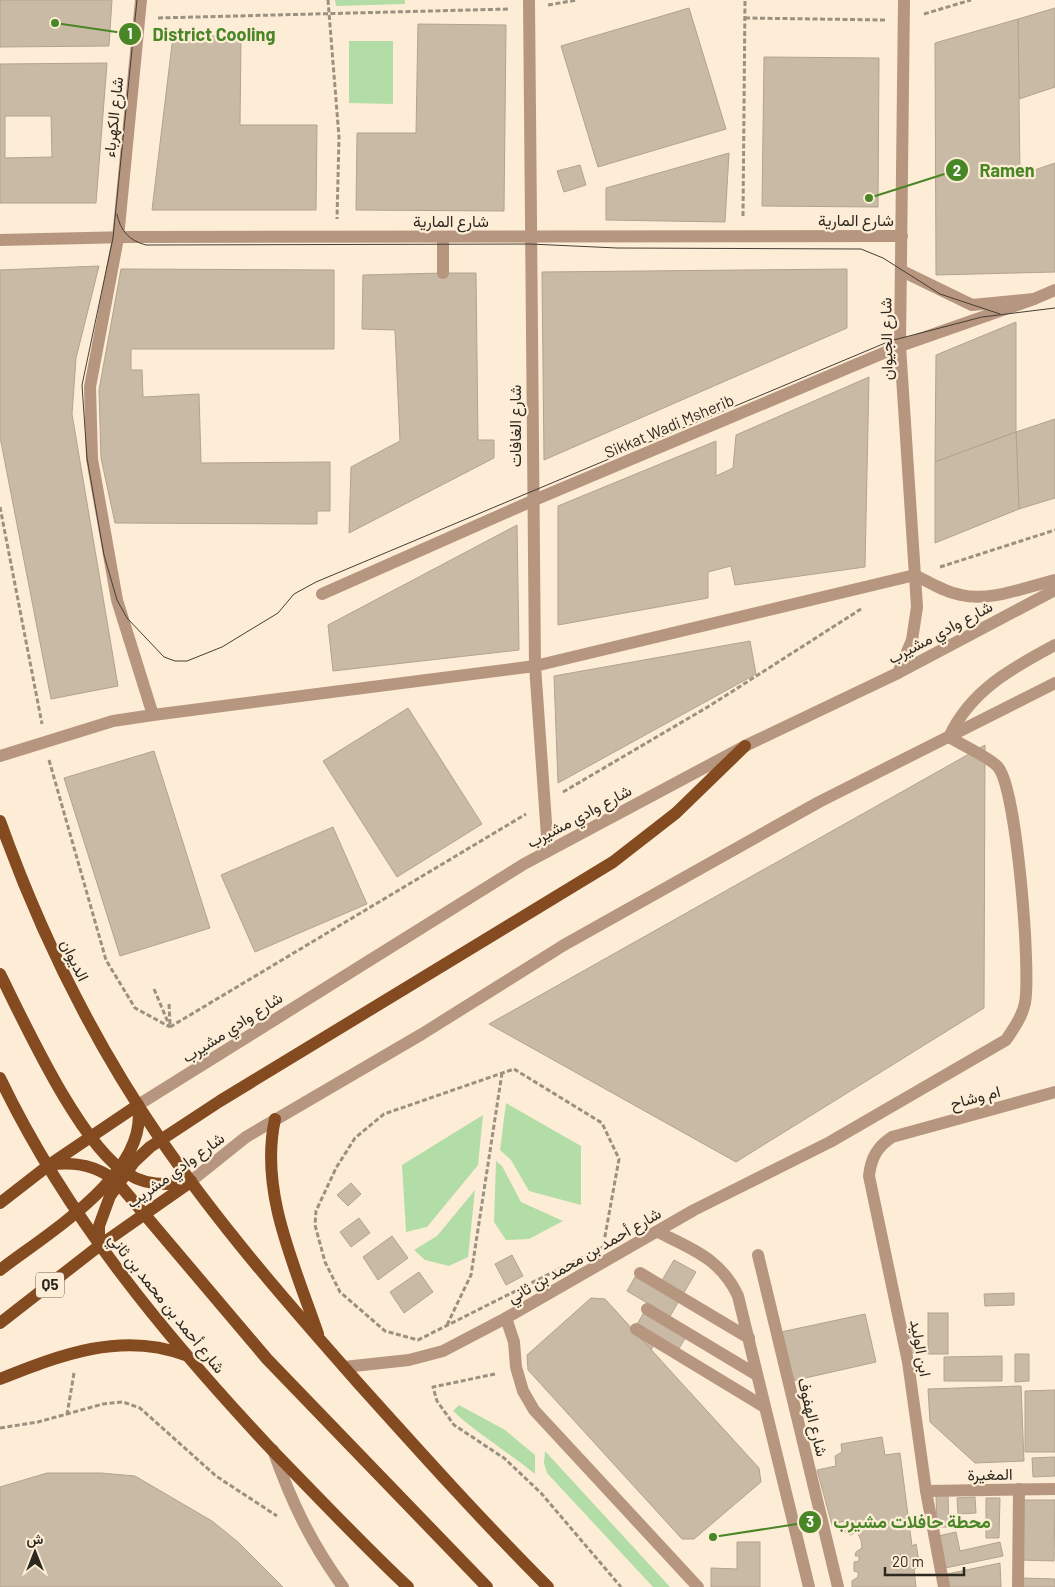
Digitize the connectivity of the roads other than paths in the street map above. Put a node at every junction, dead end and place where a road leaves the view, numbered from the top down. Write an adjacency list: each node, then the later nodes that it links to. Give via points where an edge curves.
1 (141, 0): 7 (street, شارع الكهرباء)
2 (904, 0): 4 (street, شارع الجيوان)
3 (529, 4): 6 (street, شارع الغافات)
4 (902, 236): 6 (street, شارع المارية); 9 (street, شارع الجيوان)
5 (443, 237): 6 (street, شارع المارية); 7 (street, شارع المارية); 10 (street)
6 (529, 237): 14 (street, شارع الغافات)
7 (118, 238): 8 (street, شارع المارية); 23 (street, شارع الكهرباء, via 90,387 92,459 117,600)
8 (0, 240)
9 (902, 271): 12 (street, Sikkat Wadi Msherib, via 972,305); 13 (street, شارع الجيوان)
10 (443, 274)
11 (1055, 290): 12 (street, Sikkat Wadi Msherib)
12 (1034, 299): 13 (street, Sikkat Wadi Msherib)
13 (900, 346): 14 (street, Sikkat Wadi Msherib); 15 (street, شارع الجيوان)
14 (532, 501): 18 (street, Sikkat Wadi Msherib); 20 (street, شارع الغافات)
15 (915, 575): 16 (street, via 949,592 973,597); 20 (street); 21 (street, شارع الجيوان, via 916,624)
16 (1055, 580)
17 (1055, 590): 21 (street, شارع وادي مشيرب)
18 (322, 594)
19 (1055, 644): 24 (street, via 989,684 958,718)
20 (535, 666): 23 (street); 28 (street, شارع الغافات)
21 (898, 673): 25 (street, شارع وادي مشيرب)
22 (1055, 683): 24 (street, Q5)
23 (153, 715): 26 (street, via 112,721)
24 (949, 737): 33 (street, Q5, via 819,802 564,945 422,1034); 43 (street, شارع أحمد بن محمد بن ثاني, via 998,766 1008,787 1019,854 1027,990 1021,1017 1006,1040 830,1142 694,1210)
25 (745, 746): 28 (street, شارع وادي مشيرب); 36 (main road, via 676,812 613,862)
26 (0, 756)
27 (0, 821): 32 (main road, الديوان, via 35,914 70,987)
28 (548, 852): 32 (street, شارع وادي مشيرب, via 390,946)
29 (0, 974): 35 (main road, via 51,1073)
30 (0, 1078): 37 (main road)
31 (1055, 1092): 34 (street, ام وشاح)
32 (138, 1105): 35 (main road); 36 (main road); 38 (main road, via 140,1119 136,1136)
33 (275, 1120): 39 (street, شارع وادي مشريب / Q5, via 246,1137); 53 (main road, via 270,1171 279,1216)
34 (904, 1133): 62 (street, ابن الوليد, via 882,1144 875,1153 869,1176 908,1362)
35 (91, 1136): 37 (main road); 38 (main road)
36 (161, 1140): 38 (main road); 39 (main road)
37 (49, 1166): 38 (main road, via 66,1163); 40 (main road); 41 (main road, شارع أحمد بن محمد بن ثاني)
38 (119, 1175): 39 (main road, via 154,1184); 41 (main road); 42 (main road); 44 (main road, via 102,1211)
39 (191, 1181): 42 (main road, شارع وادي مشريب / Q5); 53 (main road)
40 (0, 1204)
41 (77, 1211): 44 (main road, شارع أحمد بن محمد بن ثاني); 46 (main road)
42 (144, 1213): 44 (main road, شارع وادي مشريب / Q5); 66 (main road, via 273,1366)
43 (658, 1232): 49 (street, شارع أحمد بن محمد بن ثاني); 52 (street, via 703,1255 724,1272 738,1296)
44 (99, 1246): 50 (main road, Q5); 54 (main road, شارع أحمد بن محمد بن ثاني)
45 (758, 1255): 71 (street, شارع الهفوف)
46 (0, 1270)
47 (640, 1273): 52 (street)
48 (647, 1309): 56 (street)
49 (506, 1318): 55 (street, شارع أحمد بن محمد بن ثاني, via 443,1351 422,1358); 68 (street, via 523,1391 534,1410)
50 (0, 1323)
51 (636, 1329): 58 (street)
52 (749, 1338): 56 (street)
53 (320, 1342): 55 (main road)
54 (187, 1355): 57 (main road, via 170,1349 119,1344 78,1351); 59 (main road, شارع أحمد بن محمد بن ثاني)
55 (344, 1367): 67 (main road, via 502,1542)
56 (757, 1375): 58 (street)
57 (0, 1379)
58 (764, 1406): 63 (street)
59 (273, 1450): 64 (street, شارع أحمد بن محمد بن ثاني, via 290,1497 310,1536); 65 (main road, شارع أحمد بن محمد بن ثاني)
60 (1055, 1489): 61 (street, المغيرة)
61 (1019, 1490): 62 (street, المغيرة); 73 (street)
62 (926, 1491): 72 (street, ابن الوليد)
63 (806, 1572): 69 (street); 70 (street)
64 (343, 1587)
65 (408, 1587)
66 (487, 1587)
67 (548, 1587)
68 (698, 1587)
69 (798, 1587)
70 (809, 1587)
71 (838, 1587)
72 (944, 1587)
73 (1018, 1587)

